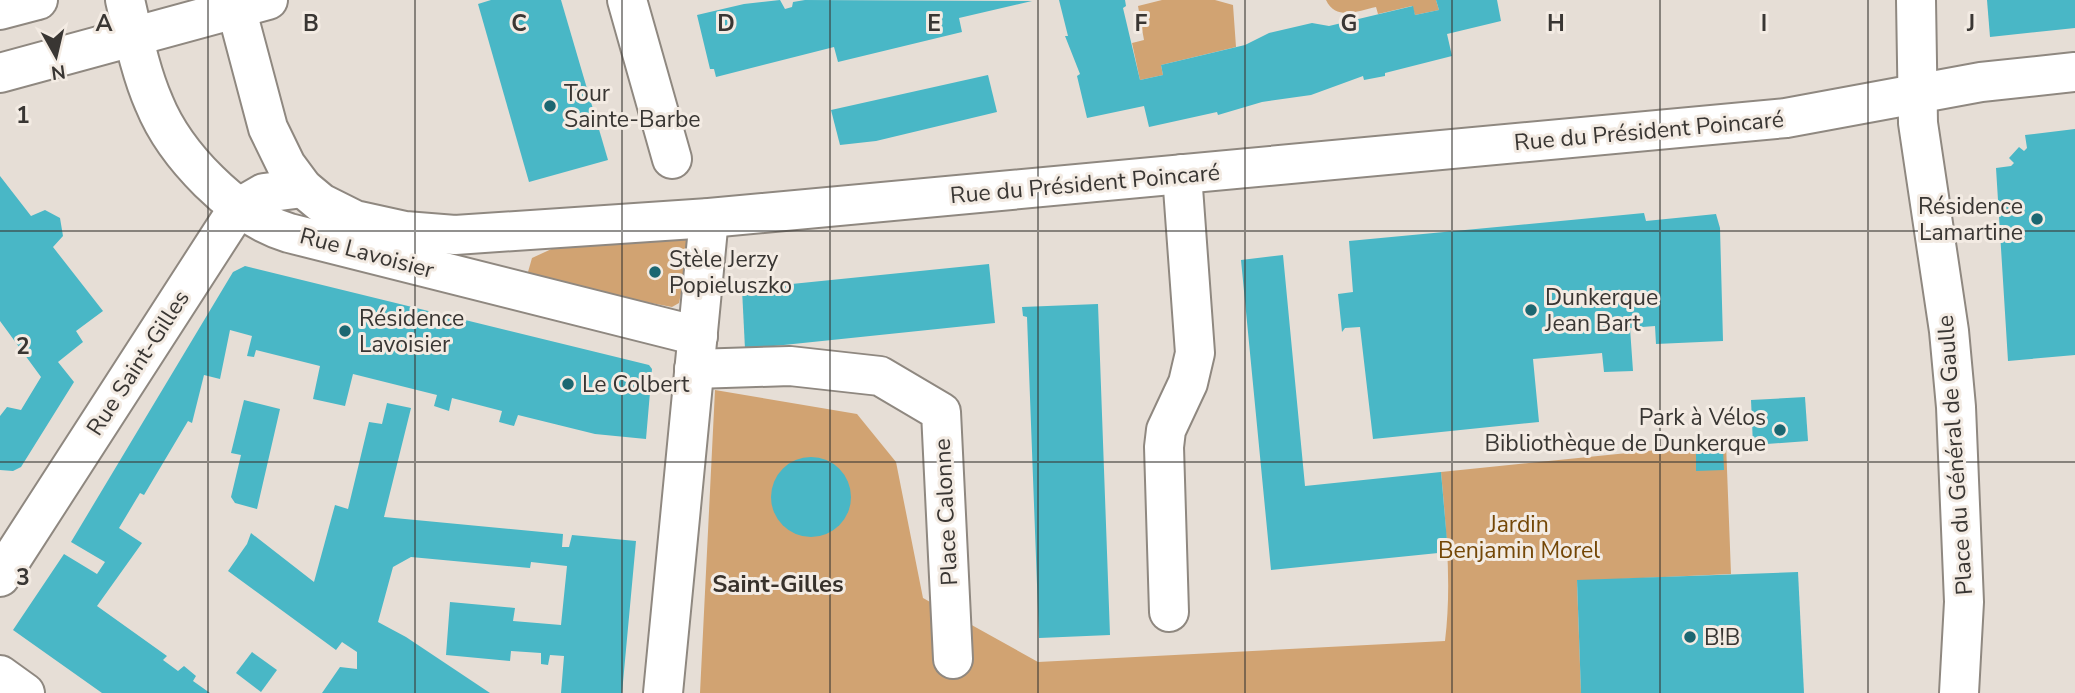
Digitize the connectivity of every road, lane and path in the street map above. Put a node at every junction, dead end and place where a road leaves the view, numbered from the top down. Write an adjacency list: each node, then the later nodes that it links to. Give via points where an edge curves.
1 (37, 0): 6 (street)
2 (125, 0): 7 (street, Rue Lavoisier)
3 (627, 0): 11 (street)
4 (1916, 0): 10 (street, Place du Général de Gaulle)
5 (246, 3): 7 (street); 13 (street, Rue du Président Poincaré, via 268,128 285,165)
6 (0, 10)
7 (134, 37): 8 (street); 14 (street, Rue Lavoisier, via 164,125 220,194)
8 (9, 72)
9 (2075, 72): 10 (street, Rue du Président Poincaré)
10 (1917, 92): 12 (street, Rue du Président Poincaré, via 1786,118); 23 (street, Place du Général de Gaulle, via 1956,407 1964,602)
11 (672, 159)
12 (1182, 174): 15 (street, Rue du Président Poincaré); 18 (street, via 1195,353 1164,447)
13 (303, 188): 14 (street, via 264,194); 15 (street, Rue du Président Poincaré, via 355,220 439,235)
14 (238, 208): 16 (street, Rue Lavoisier, via 289,233); 17 (street, Rue Saint-Gilles)
15 (709, 218): 16 (street)
16 (696, 353): 19 (street, Place Calonne, via 880,376 942,412); 22 (street)
17 (0, 577)
18 (1169, 612)
19 (953, 659)
20 (0, 675): 21 (street)
21 (25, 693)
22 (663, 693)
23 (1959, 693)

